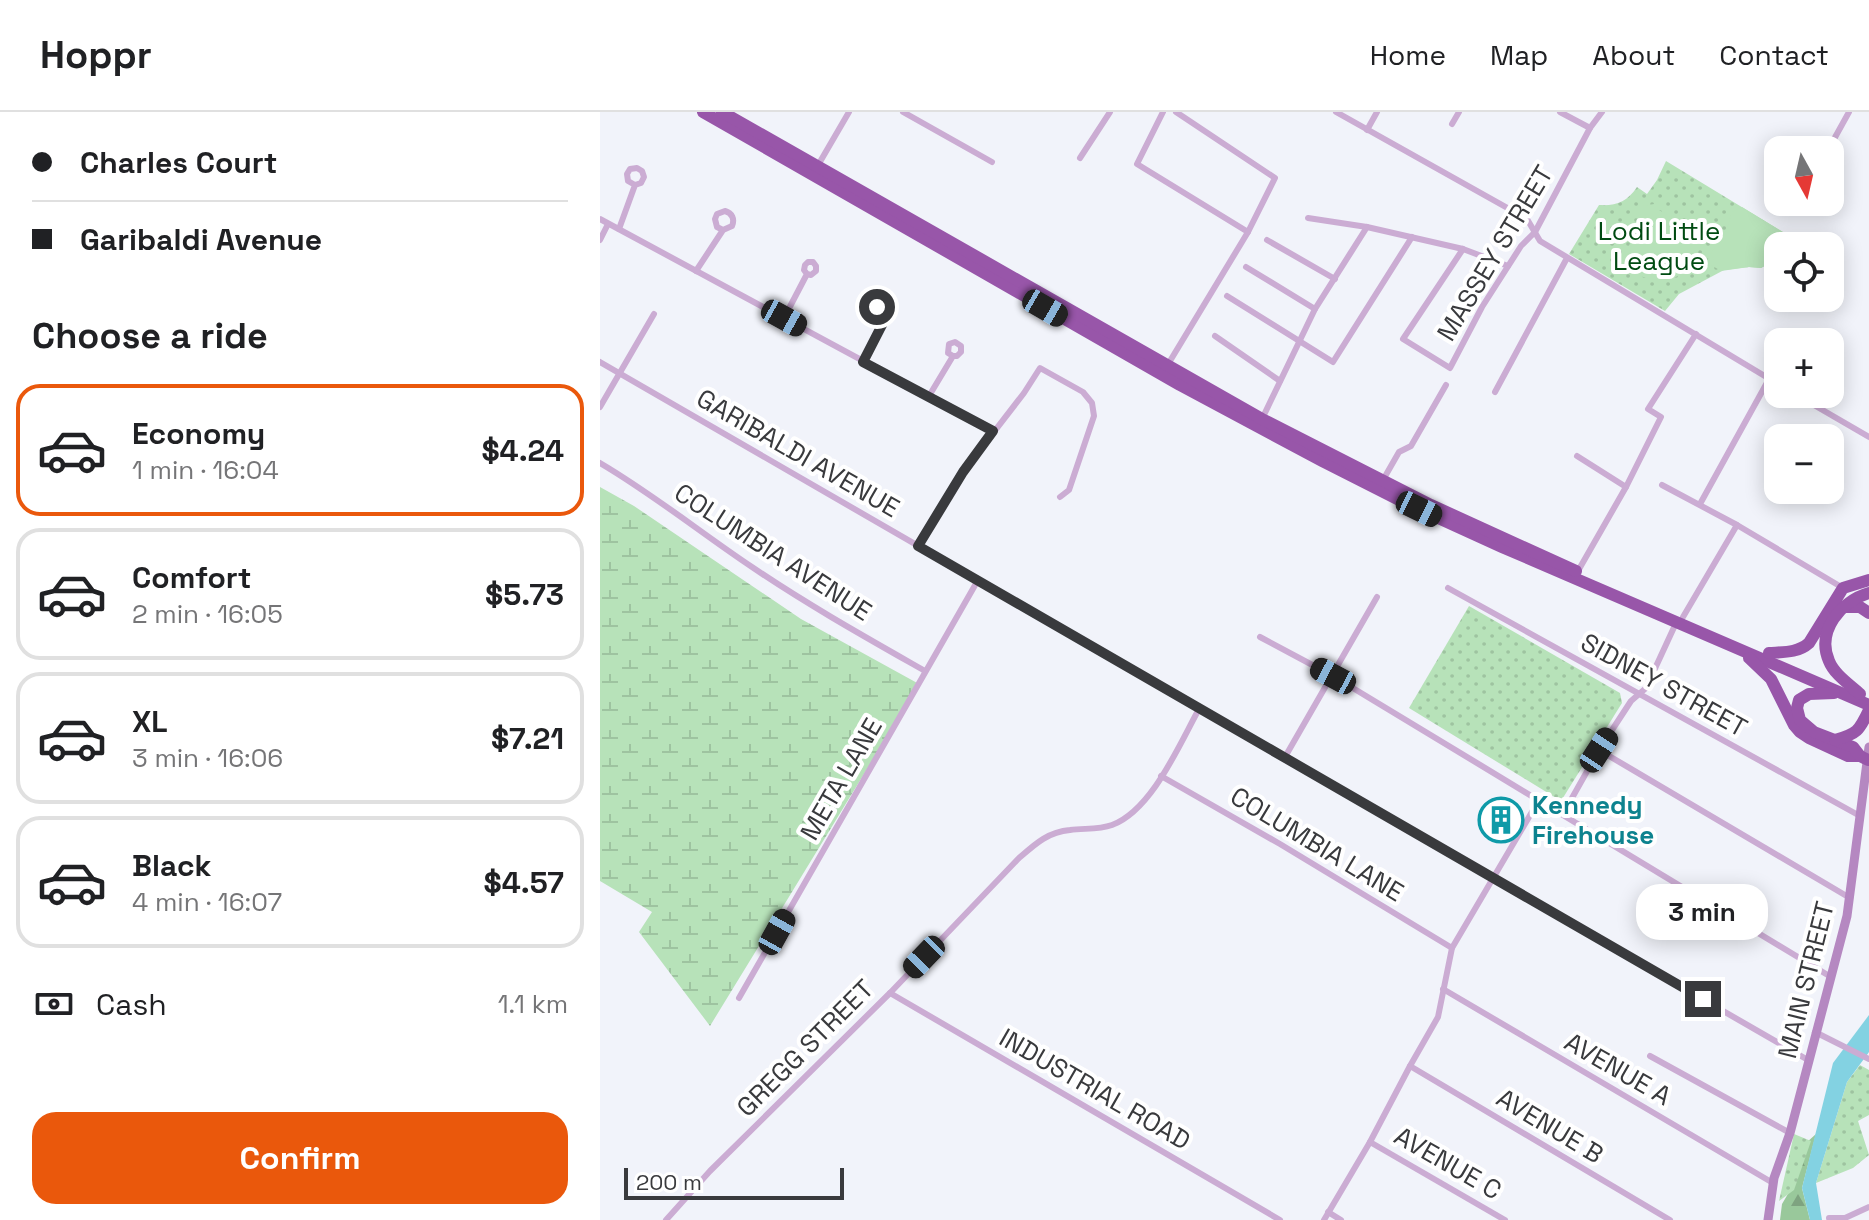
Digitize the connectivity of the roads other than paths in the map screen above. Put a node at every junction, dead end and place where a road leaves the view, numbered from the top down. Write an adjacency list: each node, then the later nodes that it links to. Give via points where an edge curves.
1 (703, 112): 82 (highway, via 1286,442 1446,522)
2 (722, 112): 20 (highway)
3 (849, 112): 20 (street)
4 (903, 112): 19 (street)
5 (1110, 112): 18 (street)
6 (1163, 112): 28 (street, via 1137,164)
7 (1176, 112): 28 (street, via 1275,178)
8 (1336, 112): 16 (street)
9 (1377, 112): 16 (street)
10 (1459, 112): 14 (street)
11 (1560, 112): 15 (street)
12 (1602, 112): 15 (street, MASSEY STREET)
13 (1849, 112): 17 (street)
14 (1452, 124)
15 (1590, 128): 29 (street, MASSEY STREET)
16 (1367, 130): 29 (street, via 1527,219)
17 (1836, 136)
18 (1080, 158)
19 (992, 162)
20 (817, 167): 51 (highway)
21 (635, 185): 26 (street)
22 (1308, 218): 25 (street)
23 (600, 219): 24 (street)
24 (608, 224): 26 (street); 31 (street)
25 (1367, 227): 30 (street); 39 (street)
26 (619, 229): 37 (street)
27 (723, 230): 37 (street)
28 (1248, 232): 51 (street)
29 (1535, 232): 34 (street); 35 (street, MASSEY STREET)
30 (1412, 237): 33 (street); 47 (street, via 1333,362)
31 (600, 240)
32 (1267, 240): 39 (street)
33 (1463, 249): 35 (street); 35 (street, MASSEY STREET, via 1403,339 1450,368)
34 (1567, 258): 45 (street); 57 (street)
35 (1508, 266)
36 (1246, 267): 41 (street)
37 (696, 271): 43 (street)
38 (807, 274): 43 (street)
39 (1335, 279): 41 (street)
40 (1227, 296): 47 (street)
41 (1315, 309): 47 (street)
42 (654, 314): 52 (street)
43 (784, 318): 50 (street)
44 (882, 319): 50 (street)
45 (1696, 334): 53 (street); 68 (street, via 1648,409 1661,417)
46 (1215, 336): 54 (street)
47 (1300, 341): 54 (street)
48 (953, 356): 58 (street)
49 (600, 362): 52 (street, GARIBALDI AVENUE)
50 (863, 362): 58 (street)
51 (1167, 366): 61 (highway)
52 (619, 373): 59 (street); 72 (street, GARIBALDI AVENUE)
53 (1764, 376)
54 (1280, 381): 61 (street)
55 (1446, 385): 66 (street, via 1411,446 1399,452)
56 (1764, 388): 70 (street)
57 (1495, 392)
58 (929, 396): 62 (street)
59 (600, 407)
60 (1819, 408): 63 (street)
61 (1262, 419): 66 (highway)
62 (993, 431): 69 (street, via 1040,368 1089,397 1092,423 1069,490); 72 (street)
63 (1869, 437)
64 (1577, 456): 68 (street)
65 (600, 463): 86 (street, COLUMBIA AVENUE, via 800,598)
66 (1382, 481): 73 (highway)
67 (1662, 485): 70 (street)
68 (1626, 487): 73 (street)
69 (1060, 497)
70 (1700, 504): 71 (street)
71 (1737, 525): 77 (street); 82 (street)
72 (918, 546): 74 (street, GARIBALDI AVENUE)
73 (1578, 571): 82 (highway)
74 (978, 580): 86 (street, META LANE); 91 (street, GARIBALDI AVENUE)
75 (1869, 580): 77 (highway)
76 (1448, 588): 89 (street, SIDNEY STREET)
77 (1843, 588): 85 (highway, via 1804,648)
78 (1869, 593): 80 (highway)
79 (1377, 597): 87 (street)
80 (1842, 607): 81 (highway); 90 (highway, via 1827,633 1826,653 1830,665)
81 (1869, 613)
82 (1680, 620): 84 (highway); 85 (highway); 89 (street)
83 (1260, 637): 87 (street)
84 (1742, 651): 88 (highway); 94 (highway, via 1771,679 1800,732 1848,756)
85 (1769, 653): 90 (highway)
86 (925, 671): 106 (street, META LANE)
87 (1333, 676): 95 (street); 97 (street)
88 (1841, 693): 90 (highway); 92 (highway, via 1809,694 1797,708 1806,726)
89 (1638, 694): 93 (street); 99 (street, SIDNEY STREET)
90 (1865, 701): 92 (highway, via 1860,729)
91 (1199, 709): 95 (street, GARIBALDI AVENUE); 96 (street, GREGG STREET)
92 (1834, 740): 94 (highway)
93 (1599, 750): 98 (street); 101 (street)
94 (1866, 754): 99 (street, MAIN STREET)
95 (1285, 757): 100 (street, GARIBALDI AVENUE)
96 (1161, 776): 102 (street, COLUMBIA LANE); 105 (street, GREGG STREET, via 1141,806 1123,820 1096,829 1059,831 1039,840)
97 (1539, 800): 98 (street); 100 (street)
98 (1563, 814): 103 (street)
99 (1860, 816): 101 (street, MAIN STREET)
100 (1493, 879): 102 (street); 110 (street, GARIBALDI AVENUE)
101 (1850, 898): 103 (street, MAIN STREET)
102 (1452, 948): 104 (street)
103 (1831, 978): 107 (street, MAIN STREET)
104 (1443, 989): 111 (street, via 1438,1017); 114 (street, AVENUE A)
105 (890, 993): 120 (street, GREGG STREET); 121 (street, INDUSTRIAL ROAD)
106 (739, 998)
107 (1815, 1032): 109 (street); 110 (street, MAIN STREET)
108 (1650, 1056): 112 (street)
109 (1869, 1059)
110 (1808, 1060): 112 (street, MAIN STREET)
111 (1410, 1066): 113 (street); 117 (street, AVENUE B)
112 (1790, 1133): 114 (street, MAIN STREET)
113 (1370, 1142): 116 (street); 124 (street, AVENUE C)
114 (1773, 1183): 127 (street, MAIN STREET)
115 (1869, 1207): 119 (street)
116 (1328, 1212): 122 (street); 123 (street)
117 (1656, 1212): 125 (street); 126 (street, AVENUE B)
118 (1829, 1218): 119 (street)
119 (1845, 1219)
120 (666, 1220)
121 (1280, 1220)
122 (1324, 1220)
123 (1341, 1220)
124 (1505, 1220)
125 (1651, 1220)
126 (1670, 1220)
127 (1768, 1220)

